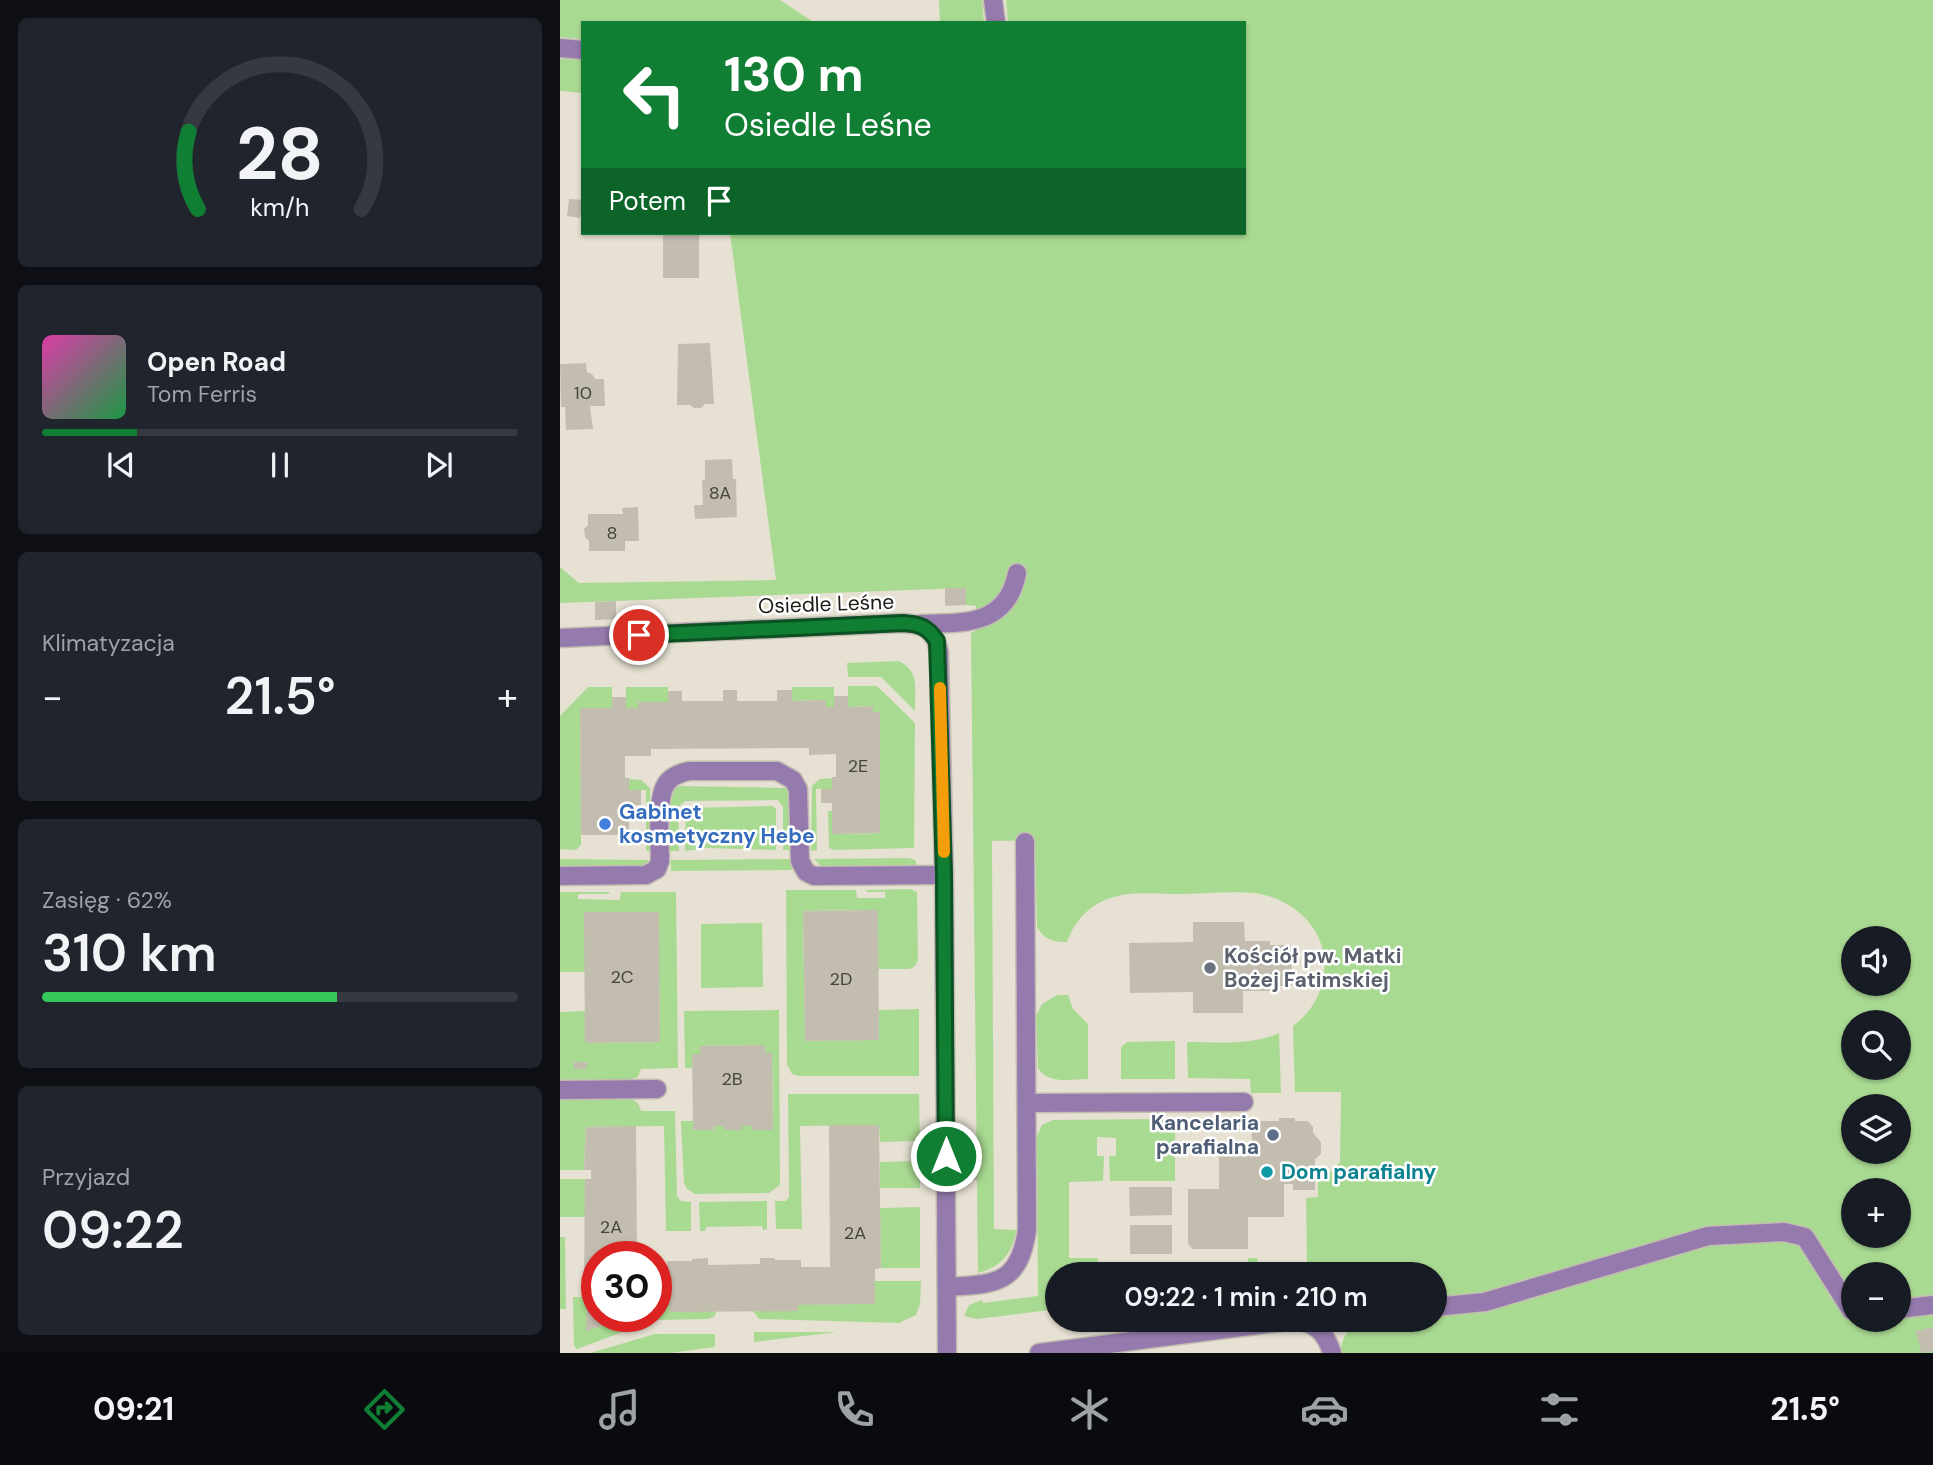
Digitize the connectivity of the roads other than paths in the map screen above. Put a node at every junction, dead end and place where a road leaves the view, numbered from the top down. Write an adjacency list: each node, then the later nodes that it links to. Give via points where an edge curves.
1 (993, 0): 2 (street)
2 (996, 21)
3 (560, 48): 4 (street)
4 (581, 50)
5 (1017, 573): 6 (street, via 1008,598 987,616 964,623)
6 (920, 624): 7 (street, Osiedle Leśne); 9 (street, Osiedle Leśne, via 931,631 939,652)
7 (560, 638)
8 (1025, 842): 14 (street)
9 (944, 875): 10 (street, via 814,876 800,861 799,789 793,780 777,771 689,771 677,774 661,796 657,869 646,875); 15 (street, Osiedle Leśne)
10 (560, 876)
11 (657, 1089): 12 (street)
12 (560, 1090)
13 (1244, 1102): 14 (street)
14 (1027, 1103): 15 (street, via 1024,1251 1014,1270 998,1281)
15 (947, 1287): 22 (street, Osiedle Leśne)
16 (1841, 1294): 18 (street, via 1805,1237 1784,1232 1708,1236 1485,1302)
17 (1933, 1305): 19 (street)
18 (1447, 1306)
19 (1911, 1308)
20 (1203, 1332): 23 (street)
21 (1321, 1332): 24 (street)
22 (947, 1353)
23 (1039, 1353)
24 (1332, 1353)

